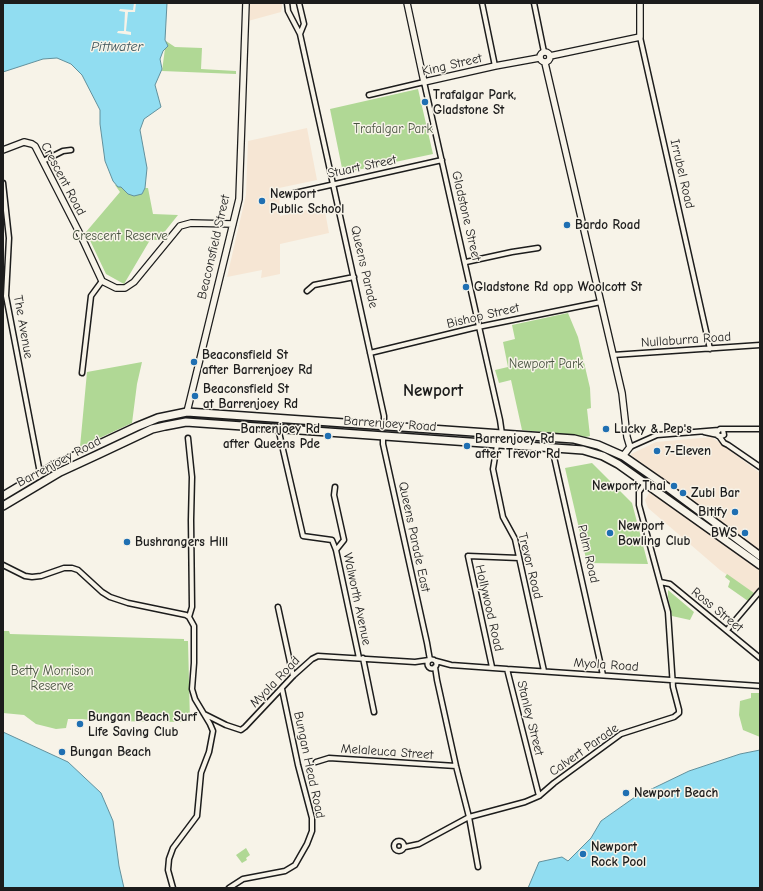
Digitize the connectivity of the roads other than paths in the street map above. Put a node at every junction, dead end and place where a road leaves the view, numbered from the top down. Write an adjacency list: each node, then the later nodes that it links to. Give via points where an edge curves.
1 (246, 3): 24 (street, Beaconsfield Street, via 239,199)
2 (287, 3): 8 (street, Queens Parade, via 288,11)
3 (300, 3): 8 (street, Queens Parade, via 304,24)
4 (407, 3): 15 (street, Gladstone Street)
5 (482, 3): 14 (street)
6 (534, 3): 10 (street)
7 (640, 3): 9 (street, Irrubel Road)
8 (300, 34): 22 (street, Queens Parade)
9 (640, 37): 11 (street); 33 (street, Irrubel Road)
10 (544, 52): 11 (street); 12 (street)
11 (550, 56): 13 (street)
12 (539, 58): 13 (street); 14 (street, King Street)
13 (545, 63): 30 (street)
14 (495, 66): 15 (street, King Street)
15 (424, 82): 16 (street, King Street); 19 (street, Gladstone Street)
16 (369, 95)
17 (3, 149): 20 (street, Crescent Road, via 28,142 35,146)
18 (71, 150): 20 (street)
19 (442, 160): 22 (street, Stuart Street); 26 (street, Gladstone Street)
20 (43, 161): 28 (street, Crescent Road)
21 (3, 183): 54 (street, The Avenue, via 9,238 6,296)
22 (333, 184): 23 (street, Stuart Street); 27 (street, Queens Parade)
23 (286, 194)
24 (233, 224): 28 (street, via 185,223 175,230 134,282 127,287 116,288); 37 (street, Beaconsfield Street)
25 (538, 248): 26 (street)
26 (466, 262): 31 (street, Gladstone Street)
27 (354, 277): 29 (street, via 314,285); 34 (street, Queens Parade)
28 (102, 281): 36 (street, via 91,296)
29 (307, 291)
30 (601, 302): 31 (street, Bishop Street); 35 (street)
31 (479, 327): 34 (street, Bishop Street); 43 (street, Gladstone Street)
32 (760, 345): 33 (street, Nullaburra Road)
33 (710, 349): 35 (street, Nullaburra Road)
34 (370, 353): 39 (street, Queens Parade)
35 (613, 355): 48 (street)
36 (82, 373)
37 (187, 412): 38 (main road, Beaconsfield Street); 39 (main road, Barrenjoey Road); 54 (main road, Barrenjoey Road, via 158,418 136,427)
38 (186, 422): 40 (main road, Barrenjoey Road); 59 (main road, Barrenjoey Road, via 152,429 60,472)
39 (384, 426): 43 (main road, Barrenjoey Road); 44 (main road, Queens Parade)
40 (278, 428): 44 (main road, Barrenjoey Road); 60 (street, Walworth Avenue, via 303,536 332,540)
41 (760, 429): 42 (street)
42 (721, 433): 48 (street, via 704,431 657,435); 52 (street, via 721,440)
43 (502, 434): 46 (main road, Barrenjoey Road); 47 (main road)
44 (383, 436): 47 (main road, Barrenjoey Road); 72 (street, Queens Parade East)
45 (188, 438): 68 (street, via 192,477 192,607)
46 (553, 438): 49 (main road, Palm Road); 50 (main road, Barrenjoey Road, via 587,442)
47 (497, 445): 49 (main road, Barrenjoey Road); 62 (street, Trevor Road, via 493,469 503,517 514,534)
48 (630, 447): 50 (street)
49 (552, 448): 51 (main road, Barrenjoey Road, via 583,450); 77 (street, Palm Road)
50 (623, 456): 51 (main road); 53 (main road, Barrenjoey Road)
51 (618, 464): 56 (main road, Barrenjoey Road)
52 (760, 467)
53 (644, 470): 55 (main road, Barrenjoey Road); 56 (main road)
54 (40, 473): 58 (main road, Barrenjoey Road)
55 (660, 481): 56 (main road); 61 (main road, Barrenjoey Road)
56 (645, 483): 64 (main road, Barrenjoey Road); 65 (street, via 640,492 639,505)
57 (334, 487): 60 (street, via 344,540)
58 (3, 496)
59 (3, 506)
60 (336, 550): 70 (street, Walworth Avenue)
61 (760, 556)
62 (519, 558): 73 (street, Hollywood Road, via 468,556); 75 (street, Trevor Road)
63 (3, 565): 68 (street, via 32,577 72,568 78,570 110,597)
64 (760, 565)
65 (660, 582): 69 (street, Ross Street, via 670,584); 78 (street, via 668,612)
66 (760, 591): 69 (street)
67 (278, 607): 76 (street)
68 (189, 617): 82 (street, via 194,626 192,689)
69 (727, 630): 71 (street, Ross Street)
70 (361, 658): 72 (street, Myola Road); 76 (street, Myola Road, via 318,656); 81 (street, Walworth Avenue)
71 (760, 658)
72 (432, 663): 73 (street, Myola Road); 84 (street, Queens Parade East)
73 (492, 667): 74 (street, Myola Road)
74 (507, 669): 75 (street, Myola Road); 85 (street, Stanley Street)
75 (544, 671): 77 (street, Myola Road)
76 (293, 676): 80 (street, Myola Road)
77 (603, 676): 78 (street, Myola Road)
78 (673, 680): 79 (street, Myola Road); 85 (street, Calvert Parade, via 678,715 621,734)
79 (759, 686)
80 (282, 689): 82 (street, Myola Road, via 241,730 226,726); 90 (street, Bungan Head Road, via 312,818 312,831 295,865 285,871 243,879)
81 (374, 712)
82 (204, 714): 89 (street, via 213,731 212,738 200,773 197,816 173,848 169,859 168,870)
83 (316, 762): 84 (street, Melaleuca Street, via 329,758)
84 (456, 766): 86 (street, Queens Parade East)
85 (539, 796): 86 (street, Calvert Parade)
86 (469, 817): 87 (street, Calvert Parade, via 419,844); 88 (street, Queens Parade East)
87 (404, 847)
88 (478, 867)
89 (172, 888)
90 (229, 888)

